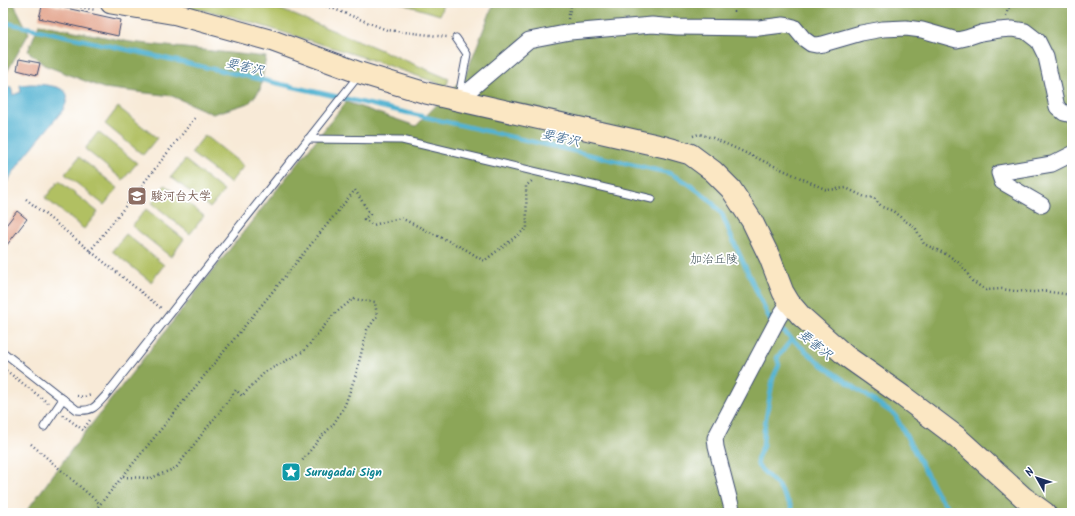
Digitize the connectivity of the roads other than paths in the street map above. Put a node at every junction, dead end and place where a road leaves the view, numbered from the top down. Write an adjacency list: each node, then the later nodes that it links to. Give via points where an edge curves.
1 (111, 3): 3 (street, via 176,14 273,41)
2 (456, 38): 4 (lane, via 467,54)
3 (360, 73): 4 (street); 6 (lane)
4 (458, 100): 5 (street, via 529,40 570,32 652,25 759,28 783,25 794,28 804,39 816,45 883,29 922,30 957,40 1012,29 1025,31 1038,41 1046,56 1057,108); 10 (street, via 666,146 690,154 731,188 752,221 783,292)
5 (1072, 115)
6 (308, 139): 8 (lane, via 402,140); 12 (lane, via 106,395 93,408 85,411 77,410)
7 (1072, 154): 9 (street, via 1052,164 999,173 1002,182)
8 (652, 199)
9 (1042, 206)
10 (784, 310): 14 (street, via 715,438); 15 (street, via 801,316 846,356 957,437 1023,497)
11 (3, 352): 12 (lane)
12 (63, 399): 13 (lane)
13 (44, 427)
14 (733, 513)
15 (1045, 513)

